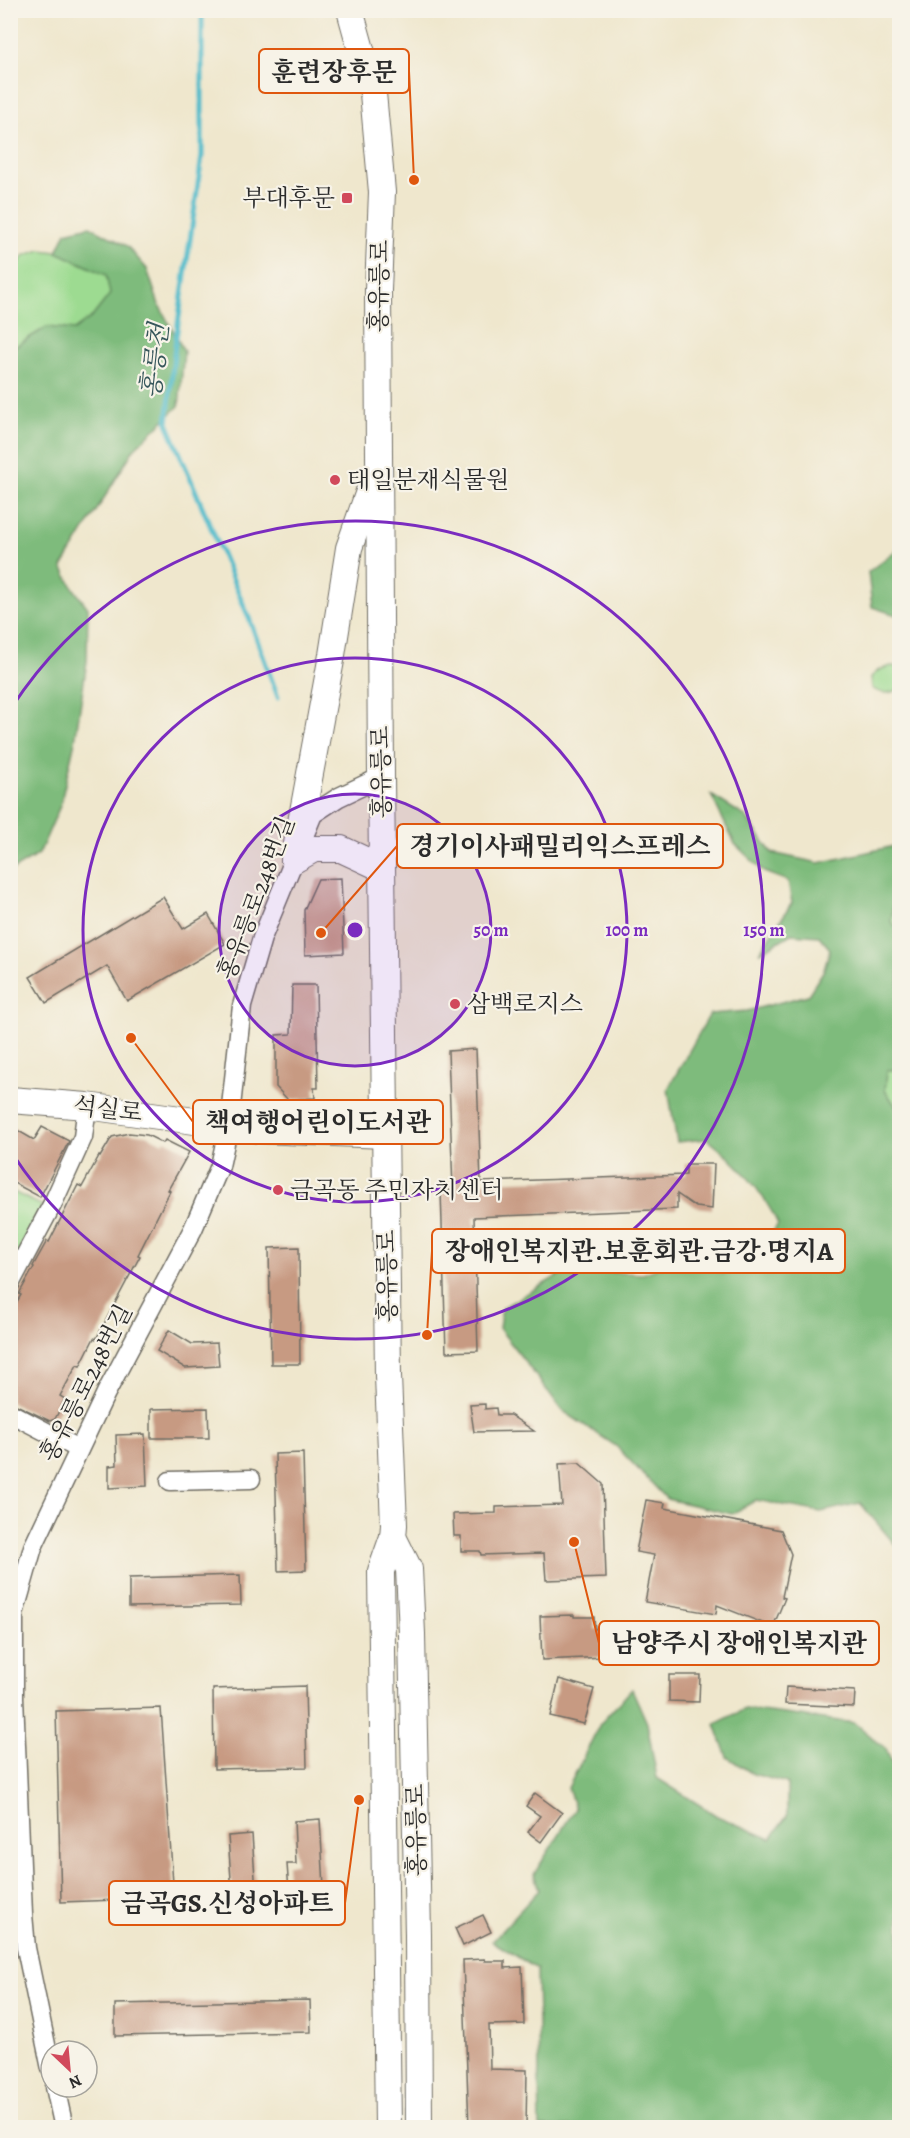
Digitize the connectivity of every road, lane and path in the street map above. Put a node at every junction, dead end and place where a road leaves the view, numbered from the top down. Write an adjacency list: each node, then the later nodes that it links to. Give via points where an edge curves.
1 (350, 10): 2 (street, 홍유릉로, via 373,93 382,192)
2 (379, 466): 3 (street, 홍유릉로); 4 (street, via 349,548)
3 (381, 777): 4 (street, 홍유릉로248번길, via 313,814); 5 (street, 홍유릉로)
4 (294, 860): 5 (street, via 314,849 341,849); 8 (street, 홍유릉로248번길, via 262,938 242,1006)
5 (382, 868): 9 (street, 홍유릉로)
6 (10, 1100): 7 (street, 석실로)
7 (87, 1106): 8 (street, 석실로); 10 (street, via 83,1137)
8 (229, 1125): 9 (street, 석실로, via 259,1130); 12 (street, 홍유릉로248번길, via 220,1166 193,1229)
9 (385, 1135): 15 (street, 홍유릉로)
10 (10, 1284)
11 (10, 1413): 12 (street)
12 (79, 1449): 16 (street, 홍유릉로248번길, via 33,1547 14,1614 25,1936)
13 (251, 1479): 14 (street)
14 (170, 1481)
15 (393, 1537): 19 (street, 홍유릉로, via 381,1570); 20 (street, 홍유릉로, via 409,1569 412,1634)
16 (45, 2039)
17 (58, 2099): 18 (street)
18 (64, 2127)
19 (388, 2127)
20 (419, 2127)

